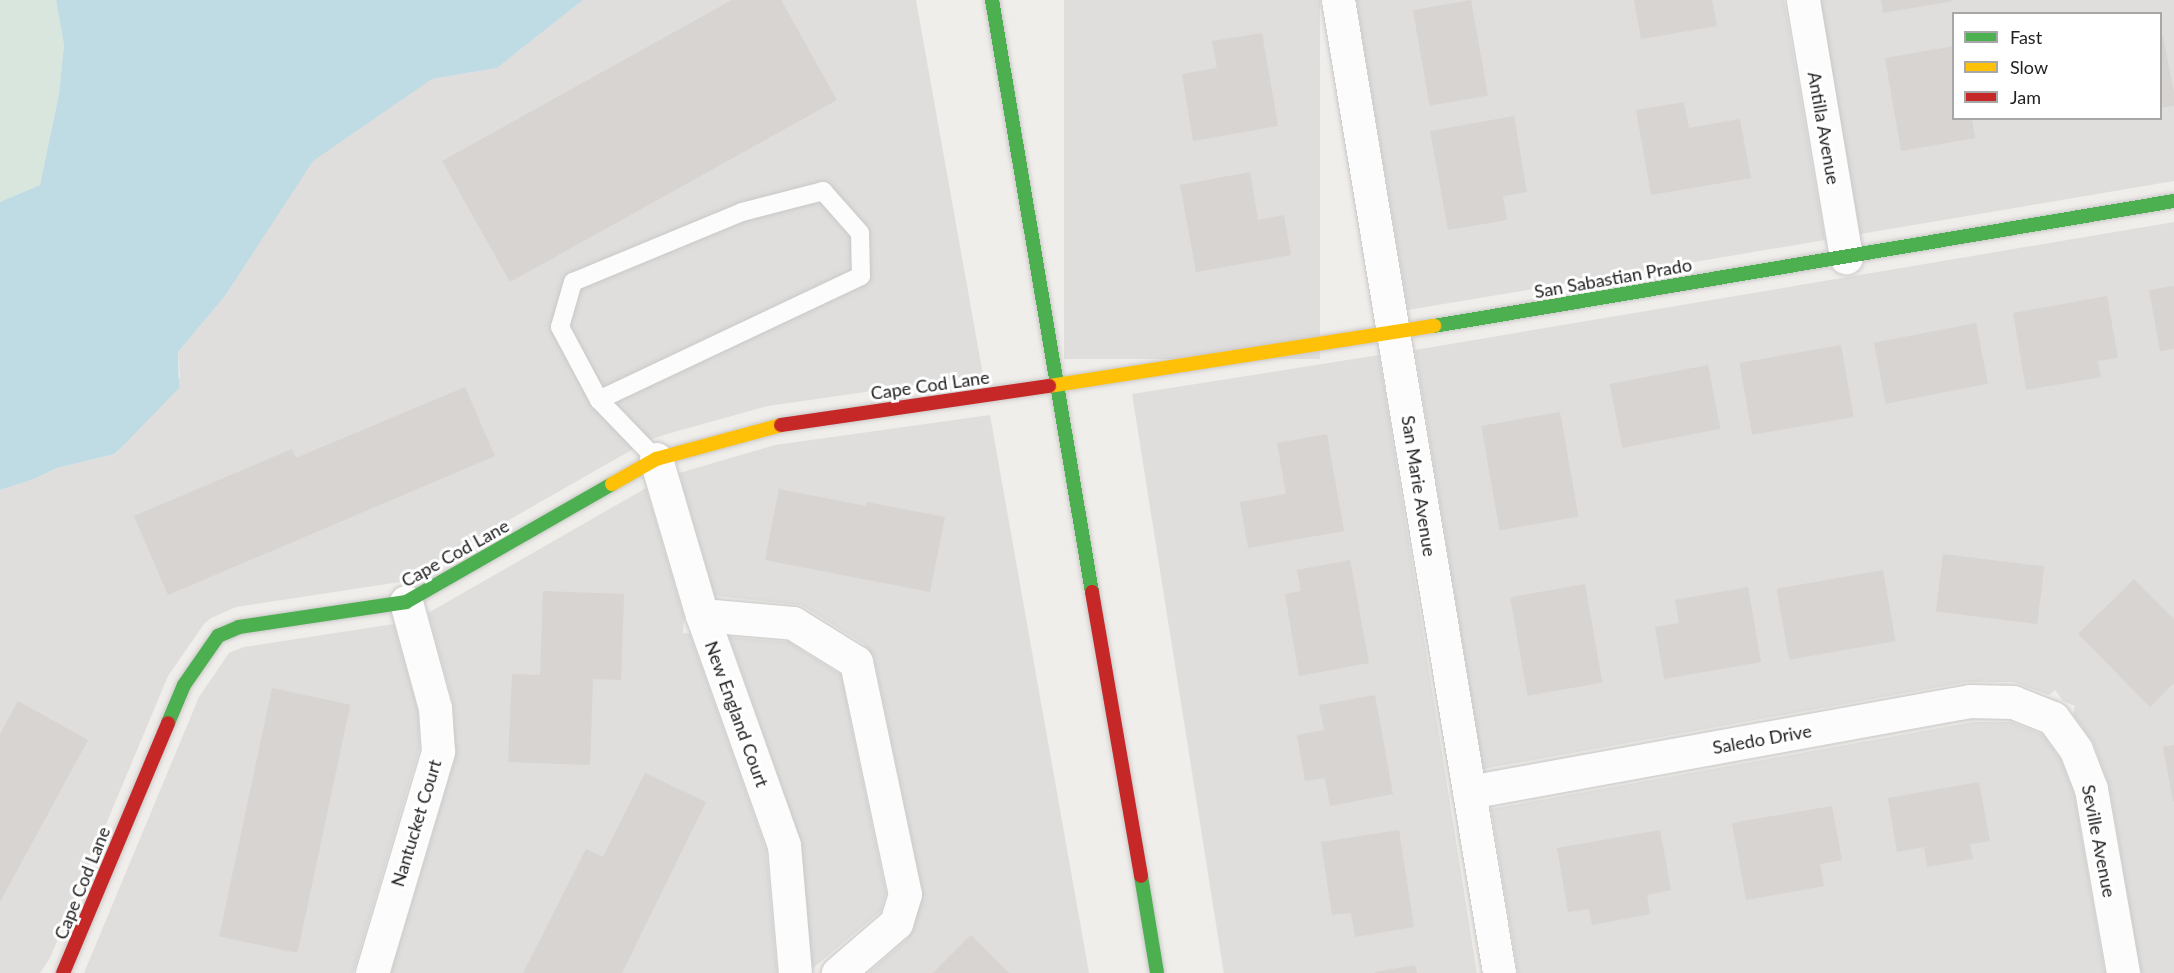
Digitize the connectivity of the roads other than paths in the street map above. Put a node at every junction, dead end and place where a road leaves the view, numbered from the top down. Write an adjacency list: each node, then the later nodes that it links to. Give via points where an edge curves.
1 (992, 0): 7 (street)
2 (1338, 0): 6 (street, San Marie Avenue)
3 (1803, 0): 5 (street, Antilla Avenue)
4 (2174, 201): 5 (street, San Sabastian Prado)
5 (1846, 257): 6 (street, San Sabastian Prado)
6 (1394, 333): 7 (street, San Sabastian Prado); 13 (street, San Marie Avenue)
7 (1058, 385): 9 (street, Cape Cod Lane, via 771,426); 18 (street)
8 (599, 400): 8 (lane, via 861,276 860,233 822,191 742,212 573,282 560,327); 9 (lane)
9 (656, 459): 10 (street, Cape Cod Lane); 11 (street, New England Court)
10 (406, 602): 14 (street, Cape Cod Lane, via 239,627 218,636 184,685); 15 (street, Nantucket Court, via 435,708 438,751)
11 (702, 615): 16 (street, New England Court, via 784,845); 17 (street, via 793,623 856,662 905,894 896,923)
12 (2053, 718): 13 (street, Saledo Drive, via 2013,702 1970,702); 20 (street, Seville Avenue, via 2076,750 2091,789)
13 (1469, 792): 19 (street, San Marie Avenue)
14 (63, 973)
15 (372, 973)
16 (795, 973)
17 (838, 973)
18 (1157, 973)
19 (1500, 973)
20 (2123, 973)

